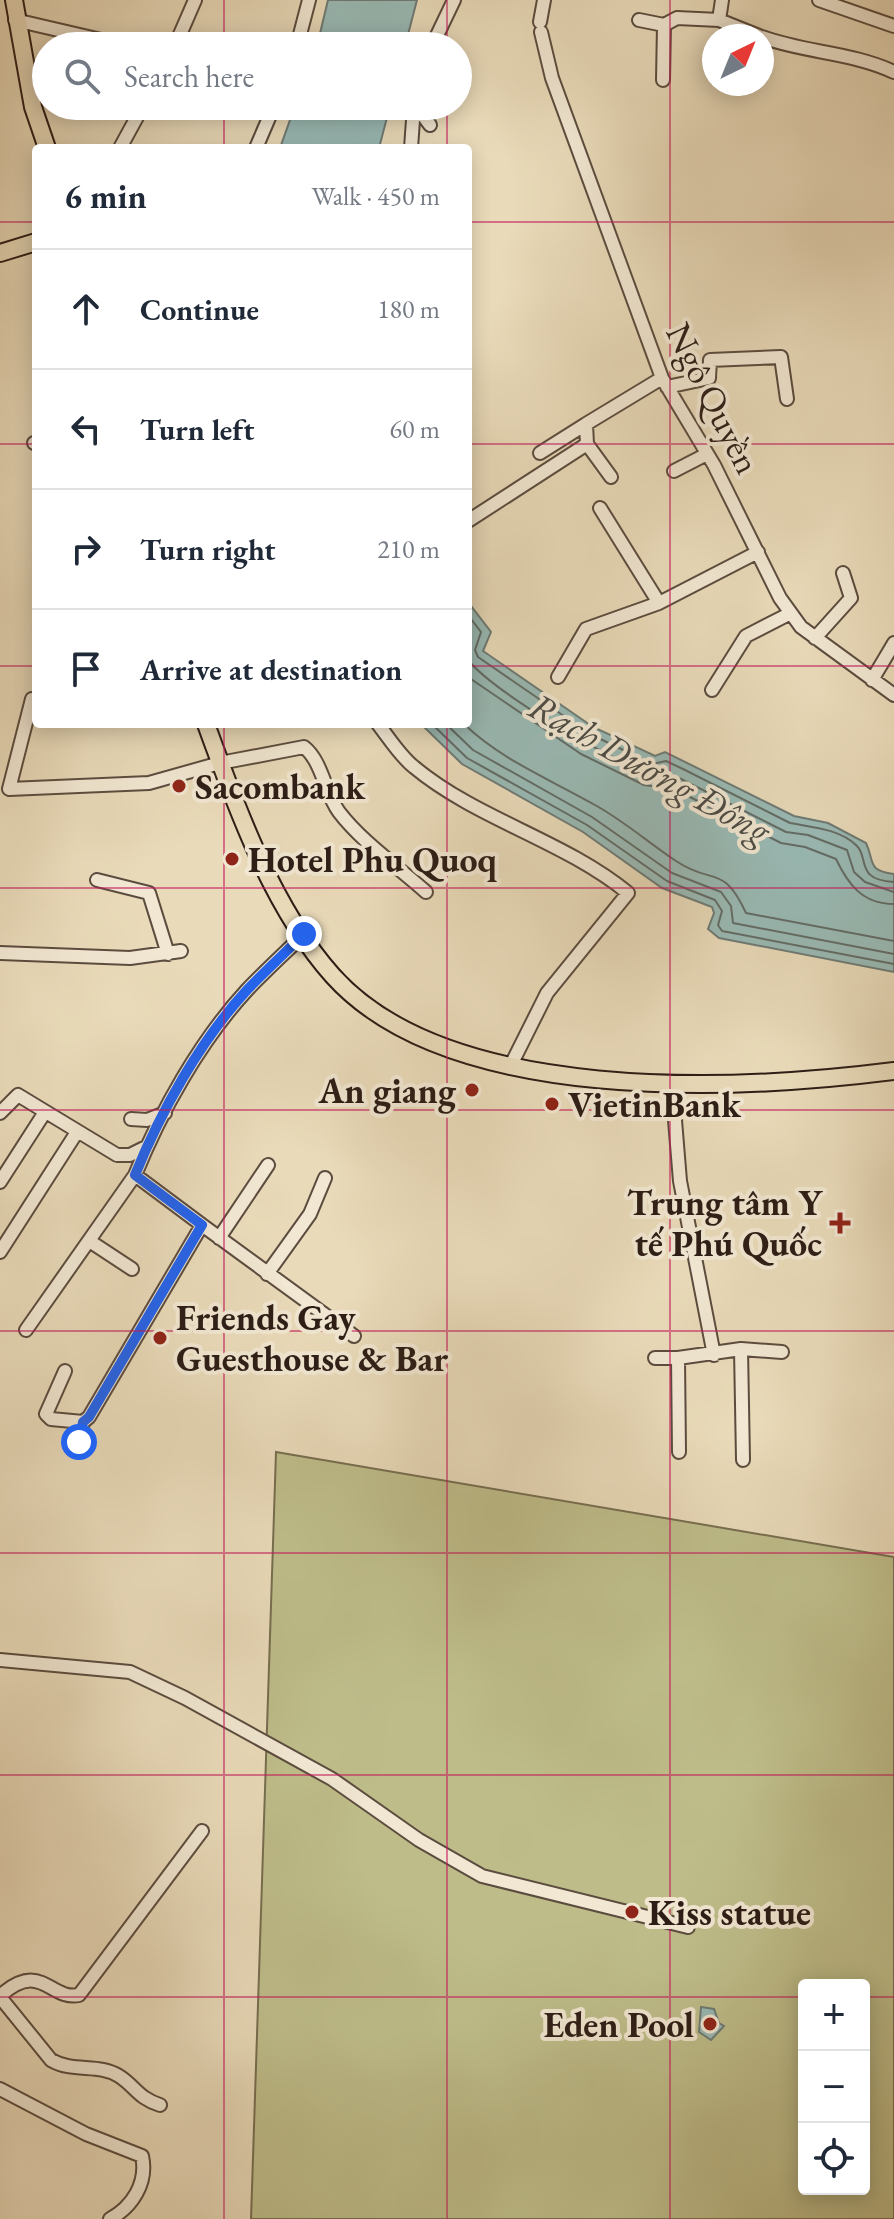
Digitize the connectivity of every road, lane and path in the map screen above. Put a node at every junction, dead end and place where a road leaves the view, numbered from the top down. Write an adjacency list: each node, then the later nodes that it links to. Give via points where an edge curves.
1 (14, 0): 8 (main road)
2 (195, 0): 15 (street)
3 (309, 0): 16 (street)
4 (454, 0): 17 (street)
5 (544, 0): 34 (street, Ngô Quyền, via 540,27 552,78)
6 (722, 0): 10 (street)
7 (819, 0): 13 (street)
8 (15, 20): 14 (street); 21 (main road)
9 (639, 20): 12 (street)
10 (719, 20): 11 (street); 12 (street, via 677,18)
11 (729, 24)
12 (664, 25): 20 (street)
13 (894, 26)
14 (67, 32)
15 (181, 32)
16 (301, 32)
17 (439, 32)
18 (774, 41): 19 (street, via 856,56)
19 (894, 72)
20 (663, 80)
21 (32, 102)
22 (37, 120): 28 (main road)
23 (135, 120): 29 (street)
24 (268, 120): 30 (street)
25 (414, 120): 31 (street)
26 (426, 120): 27 (street)
27 (430, 125)
28 (46, 144)
29 (122, 144)
30 (258, 144)
31 (411, 144)
32 (32, 243): 33 (main road)
33 (0, 253)
34 (665, 383): 35 (street, via 709,378 710,360 781,357); 36 (street); 39 (street, Ngô Quyền)
35 (787, 399)
36 (586, 424): 37 (street); 38 (street)
37 (587, 444): 41 (street); 43 (street)
38 (540, 453)
39 (707, 454): 40 (street); 44 (street, Ngô Quyền)
40 (674, 471)
41 (611, 477)
42 (600, 508): 46 (street)
43 (472, 518)
44 (758, 552): 46 (street); 47 (street, Ngô Quyền)
45 (843, 573): 48 (street, via 851,598)
46 (659, 603): 50 (street, via 586,629)
47 (789, 614): 48 (street, Ngô Quyền); 52 (street, via 746,636)
48 (815, 638): 51 (street, Ngô Quyền)
49 (894, 643): 51 (street)
50 (558, 677)
51 (872, 680): 53 (street, Ngô Quyền)
52 (712, 690)
53 (894, 695)
54 (32, 699): 58 (street)
55 (207, 728): 57 (main road)
56 (381, 728): 63 (street, via 412,766 456,795 597,868 628,893 547,993)
57 (220, 763): 58 (street, via 149,783); 60 (street, via 304,747 340,814); 61 (main road, via 255,850)
58 (4, 790)
59 (97, 880): 62 (street, via 149,893 175,952 98,958)
60 (426, 892)
61 (304, 934): 63 (main road, via 341,984 394,1023); 68 (street, via 245,992)
62 (0, 953)
63 (510, 1067): 65 (main road)
64 (894, 1071): 65 (main road, via 812,1082)
65 (672, 1084): 86 (street, via 680,1181)
66 (45, 1112): 67 (street, via 18,1095); 70 (street); 75 (street)
67 (0, 1113)
68 (165, 1113): 69 (street); 71 (street)
69 (131, 1119)
70 (77, 1132): 71 (street, via 117,1155); 79 (street)
71 (146, 1147): 73 (street)
72 (268, 1165): 77 (street)
73 (135, 1175): 76 (street); 78 (street)
74 (325, 1178): 81 (street, via 310,1214)
75 (0, 1182)
76 (202, 1225): 77 (street); 90 (street)
77 (219, 1238): 81 (street)
78 (91, 1242): 80 (street); 82 (street)
79 (0, 1252)
80 (132, 1269)
81 (267, 1274): 83 (street)
82 (26, 1330)
83 (354, 1336)
84 (741, 1349): 85 (street); 86 (street); 93 (street)
85 (782, 1352)
86 (714, 1355): 88 (street)
87 (655, 1358): 88 (street)
88 (678, 1358): 92 (street)
89 (65, 1371): 90 (street, via 46,1414)
90 (83, 1422): 91 (street)
91 (79, 1442)
92 (679, 1452)
93 (743, 1460)
94 (0, 1660): 96 (street, via 130,1672 332,1779 482,1876)
95 (202, 1831): 97 (street, via 79,1995 38,1981 12,1985)
96 (688, 1927)
97 (0, 1996): 99 (street, via 51,2060 63,2067 120,2076 139,2097)
98 (0, 2089): 100 (street, via 142,2156 136,2196 126,2211)
99 (160, 2105)
100 (110, 2219)

